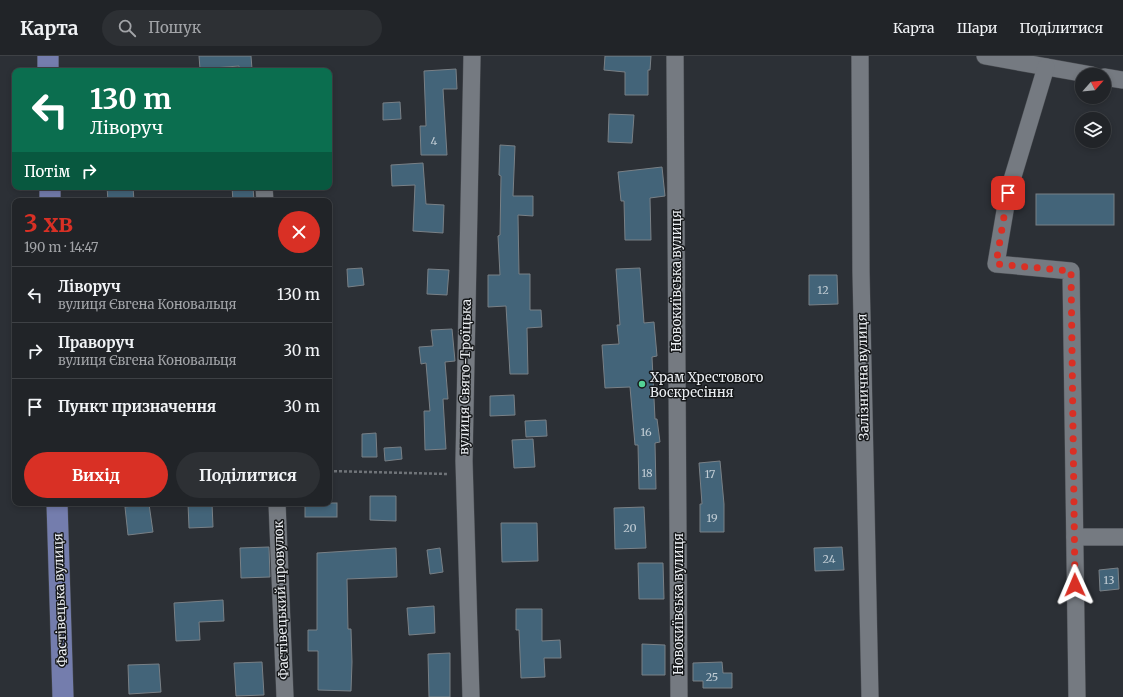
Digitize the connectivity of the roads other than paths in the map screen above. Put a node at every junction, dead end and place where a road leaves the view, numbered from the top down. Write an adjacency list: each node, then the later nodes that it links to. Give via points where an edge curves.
1 (48, 56): 7 (main road)
2 (472, 56): 17 (street, вулиця Свято-Троїцька, via 464,474)
3 (675, 56): 18 (street, Новокиївська вулиця)
4 (860, 56): 19 (street, Залізнична вулиця, via 861,280)
5 (985, 56): 6 (street)
6 (1046, 67): 8 (street); 13 (street, via 1008,193 996,264 1071,271)
7 (48, 68)
8 (1075, 72)
9 (1111, 78): 10 (street)
10 (1123, 80)
11 (57, 506): 15 (main road, Фастівецька вулиця)
12 (278, 506): 16 (street, Фастівецький провулок)
13 (1075, 537): 14 (street); 20 (street)
14 (1123, 537)
15 (62, 697)
16 (285, 697)
17 (471, 697)
18 (679, 697)
19 (870, 697)
20 (1077, 697)

